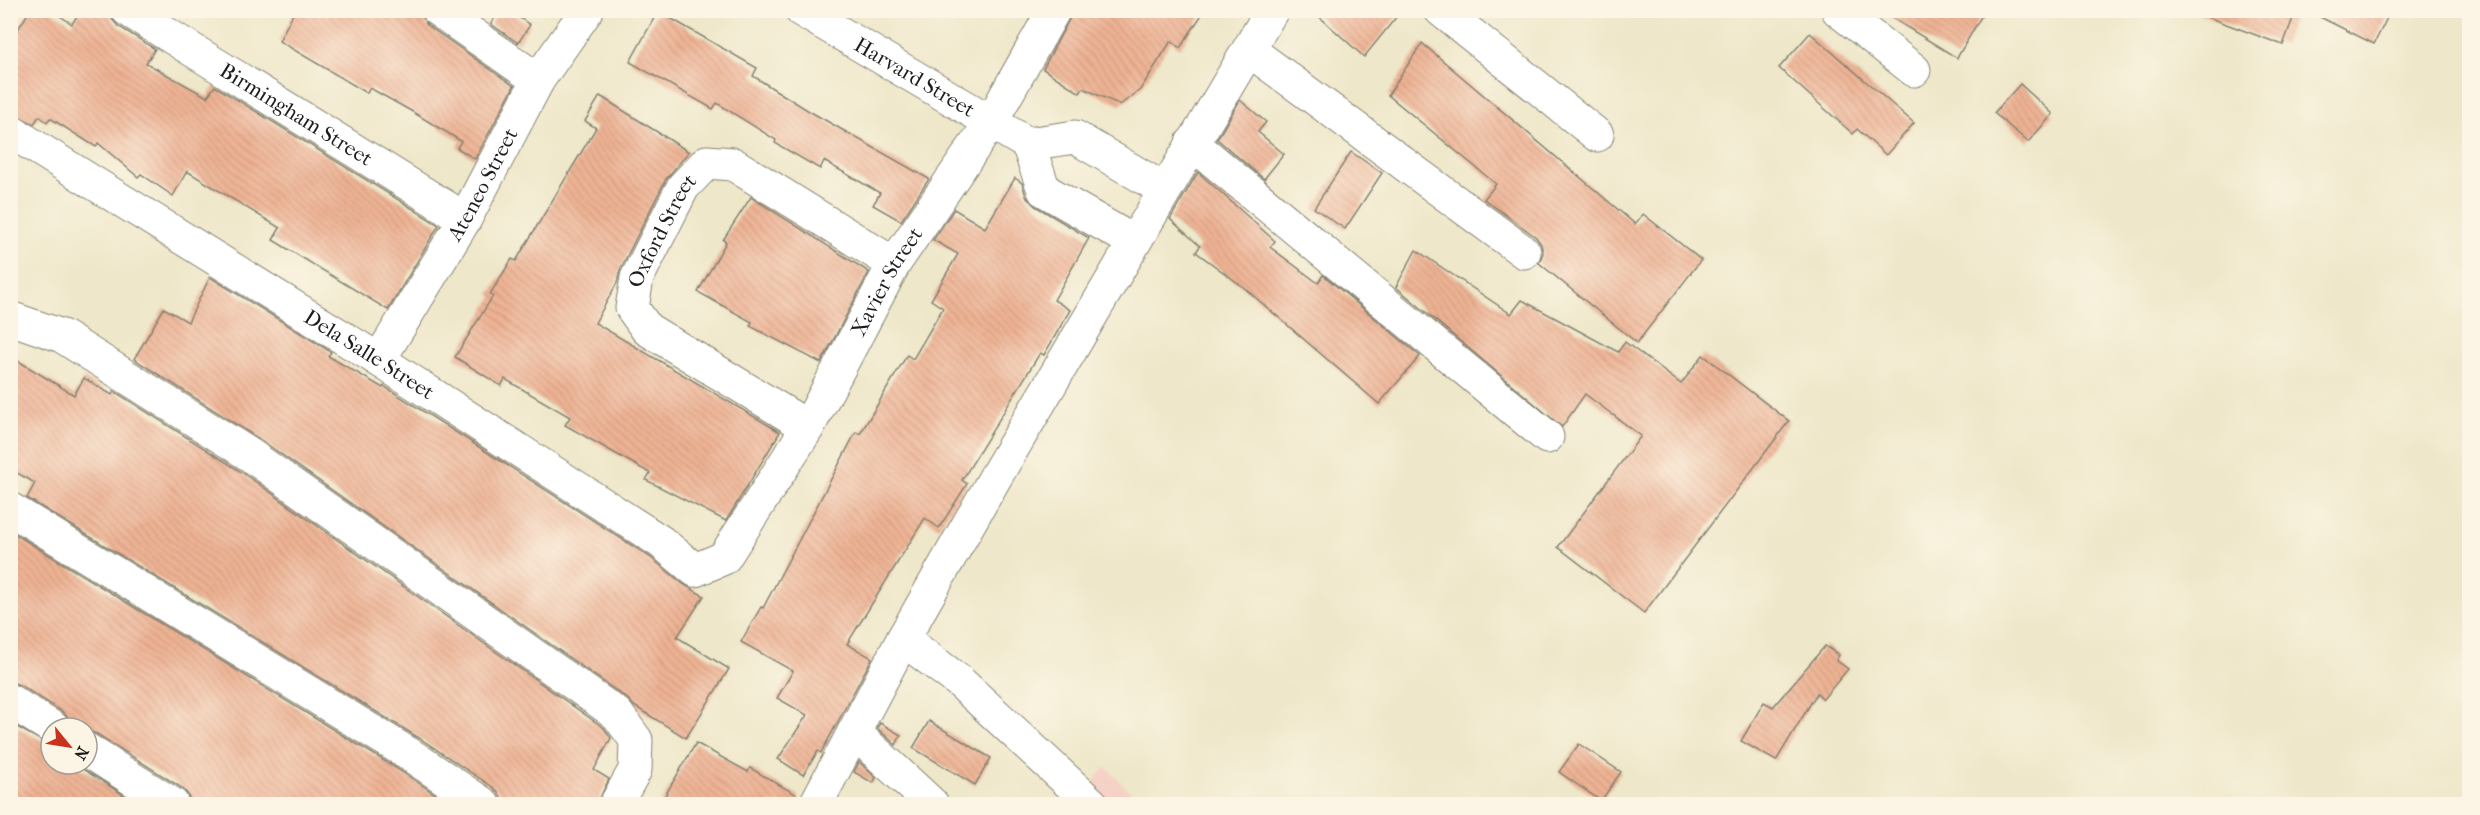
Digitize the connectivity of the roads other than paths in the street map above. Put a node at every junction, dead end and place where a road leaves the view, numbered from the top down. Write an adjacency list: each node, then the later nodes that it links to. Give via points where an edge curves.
1 (128, 10): 18 (street, Birmingham Street)
2 (438, 10): 11 (street)
3 (586, 10): 11 (street, Ateneo Street)
4 (801, 10): 12 (street, Harvard Street)
5 (1054, 10): 12 (street, Xavier Street)
6 (1272, 10): 9 (street)
7 (1441, 10): 14 (street)
8 (1838, 10): 10 (street)
9 (1249, 50): 15 (street); 20 (street)
10 (1914, 70)
11 (537, 80): 18 (street, Ateneo Street)
12 (991, 122): 16 (street, Harvard Street); 21 (street, Xavier Street)
13 (10, 131): 23 (street, Dela Salle Street)
14 (1597, 135)
15 (1192, 143): 17 (street); 25 (street)
16 (1028, 144): 17 (street, via 1075,137); 19 (street, via 1044,190)
17 (1165, 190): 19 (street)
18 (465, 219): 23 (street, Ateneo Street)
19 (1134, 242): 28 (street)
20 (1524, 252)
21 (894, 264): 24 (street, Xavier Street); 24 (street, Oxford Street, via 733,164 707,162 683,187 637,278 632,308 647,329)
22 (10, 318): 35 (street, via 62,336 250,455 617,714 636,740 635,770)
23 (379, 360): 27 (street, Dela Salle Street, via 661,542 695,570)
24 (808, 427): 27 (street, Xavier Street)
25 (1547, 437)
26 (10, 509): 34 (street, via 409,754)
27 (724, 558)
28 (903, 639): 31 (street); 38 (street, via 960,682)
29 (10, 701): 30 (street)
30 (39, 719)
31 (854, 732): 36 (street); 37 (street)
32 (99, 758): 33 (street)
33 (172, 804)
34 (483, 804)
35 (616, 804)
36 (816, 804)
37 (932, 804)
38 (1092, 804)

